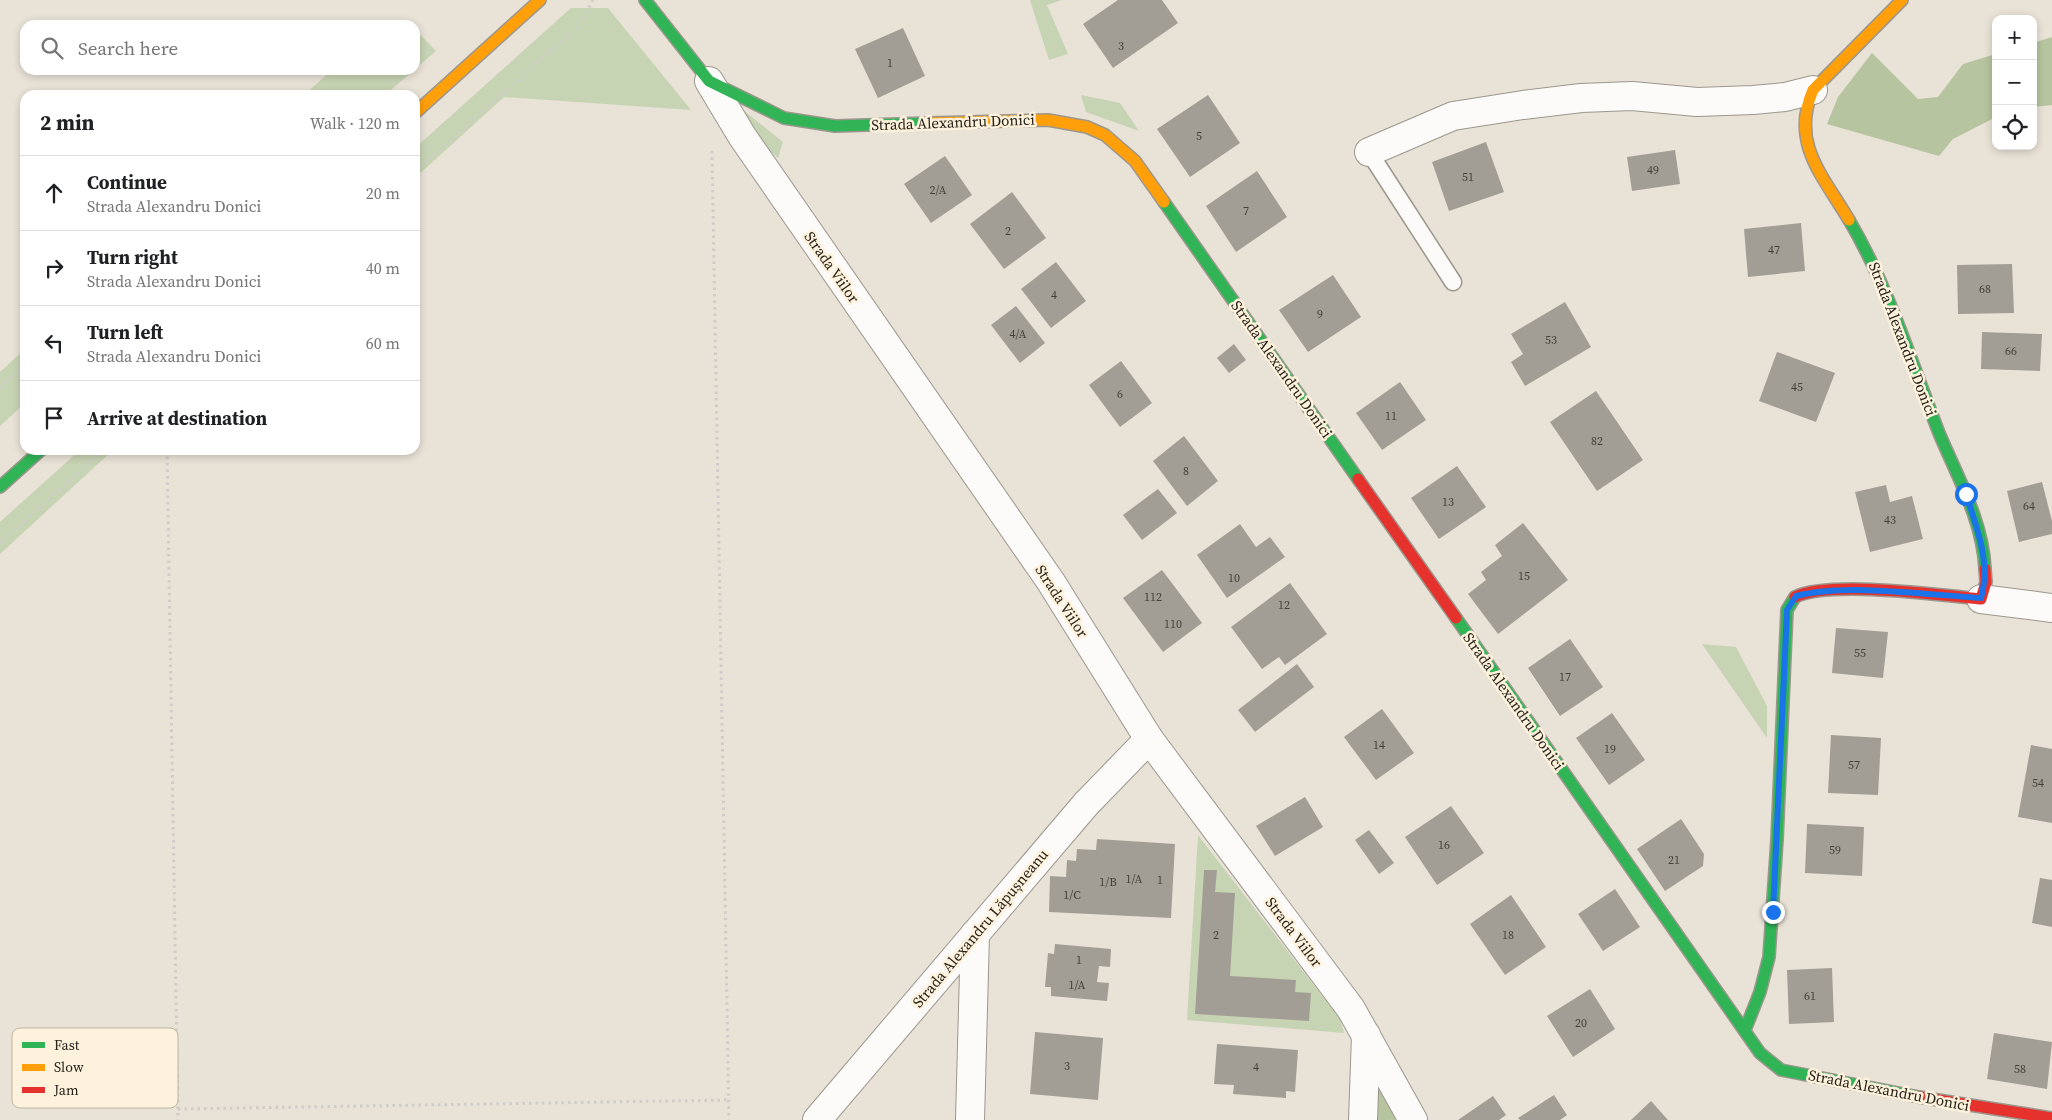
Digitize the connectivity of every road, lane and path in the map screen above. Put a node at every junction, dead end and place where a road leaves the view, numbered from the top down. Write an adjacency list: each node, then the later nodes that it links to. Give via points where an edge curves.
1 (540, 0): 7 (street)
2 (593, 0): 10 (path, via 579,26)
3 (645, 0): 5 (street, Strada Alexandru Donici)
4 (1902, 0): 6 (street, Strada Alexandru Donici)
5 (709, 81): 21 (street, Strada Viilor, via 742,136 1051,582); 24 (street, Strada Alexandru Donici, via 784,118 835,126 1048,120 1082,124 1108,135 1135,160)
6 (1814, 90): 9 (street, via 1745,101 1697,102 1632,96 1523,105 1453,116); 19 (street, Strada Alexandru Donici, via 1805,107 1803,132 1808,151 1871,258 1966,494 1986,562 1986,582)
7 (420, 109)
8 (712, 148): 26 (path)
9 (1369, 152): 11 (lane)
10 (420, 168)
11 (1453, 282)
12 (20, 370): 13 (path)
13 (0, 388)
14 (35, 455): 17 (street)
15 (98, 455): 18 (path)
16 (167, 455): 23 (path)
17 (0, 487)
18 (0, 543)
19 (1981, 598): 20 (street); 24 (street, via 1812,592 1796,596 1787,610 1769,957)
20 (2052, 608)
21 (1149, 739): 22 (street, Strada Alexandru Lăpușneanu, via 1086,804); 25 (street, Strada Viilor, via 1351,1009)
22 (974, 934): 31 (street, Strada Alexandru Lăpușneanu); 32 (street)
23 (177, 1028)
24 (1745, 1030): 28 (street, Strada Alexandru Donici, via 1766,1061 1780,1070 1940,1101)
25 (1366, 1036): 33 (street); 34 (street, Strada Viilor)
26 (728, 1100): 27 (path); 30 (path)
27 (178, 1109): 29 (path)
28 (2052, 1118)
29 (178, 1120)
30 (729, 1120)
31 (816, 1120)
32 (970, 1120)
33 (1363, 1120)
34 (1413, 1120)

